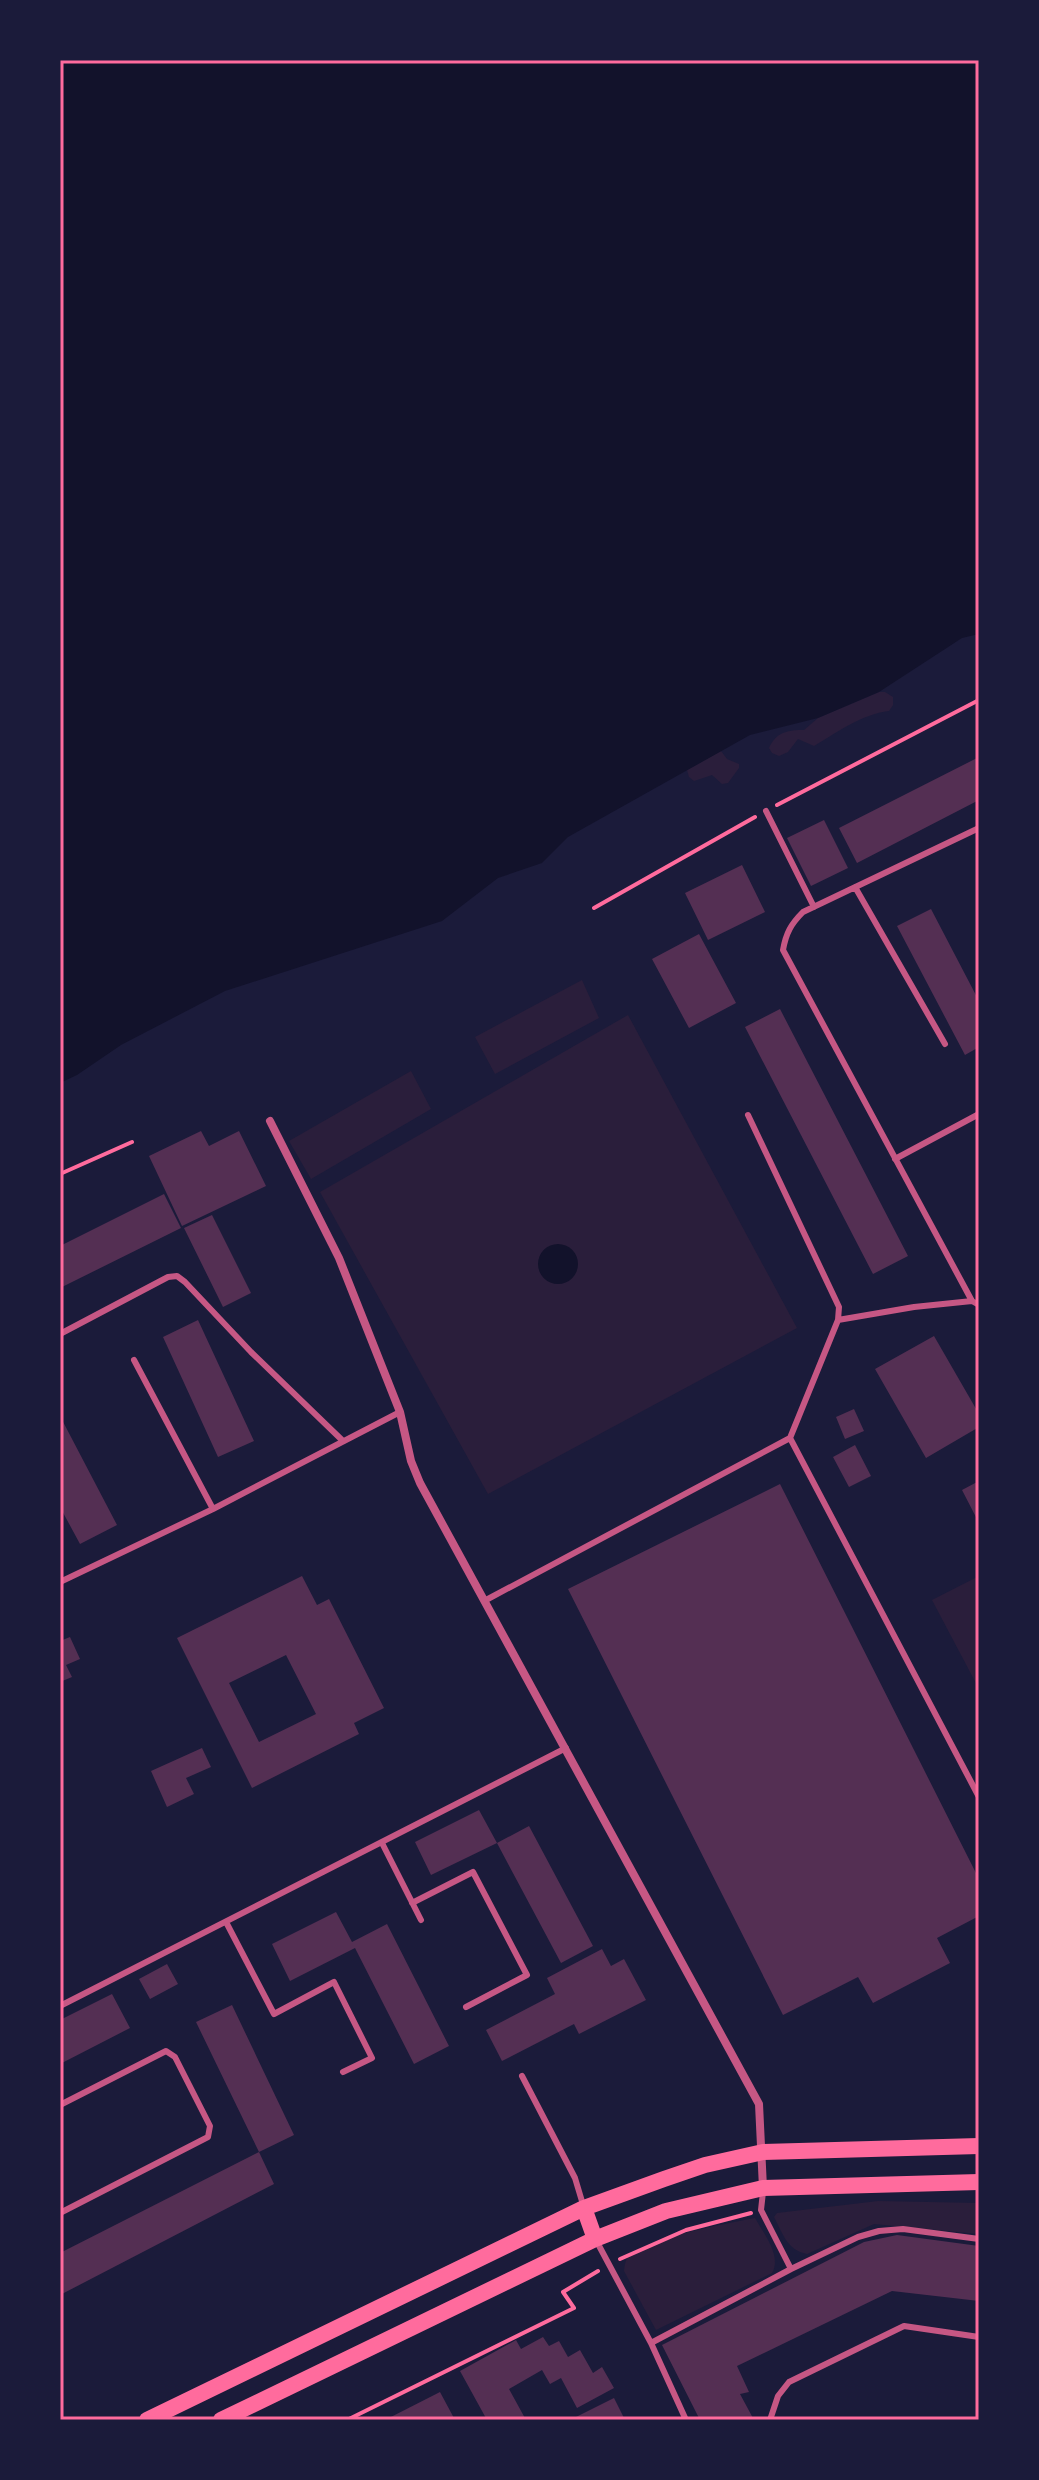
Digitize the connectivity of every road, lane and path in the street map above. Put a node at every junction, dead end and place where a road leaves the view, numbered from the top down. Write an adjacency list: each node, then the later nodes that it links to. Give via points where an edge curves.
1 (979, 700): 2 (path)
2 (766, 811): 5 (lane); 6 (path)
3 (979, 828): 4 (lane)
4 (855, 887): 5 (lane); 7 (lane)
5 (814, 907): 12 (lane, via 792,923 783,950)
6 (594, 908)
7 (945, 1044)
8 (979, 1114): 12 (lane)
9 (748, 1115): 15 (lane, via 839,1307)
10 (270, 1121): 18 (street, via 339,1258)
11 (132, 1142): 13 (path)
12 (895, 1159): 14 (lane)
13 (60, 1174)
14 (975, 1303): 15 (lane)
15 (838, 1320): 19 (lane)
16 (60, 1334): 20 (lane, via 177,1276)
17 (134, 1360): 21 (lane)
18 (400, 1412): 20 (lane); 23 (street, via 420,1483)
19 (790, 1438): 23 (lane); 25 (lane)
20 (343, 1441): 21 (lane)
21 (213, 1509): 22 (lane)
22 (60, 1582)
23 (486, 1600): 24 (street)
24 (566, 1748): 26 (lane); 36 (street, via 759,2104)
25 (979, 1797)
26 (382, 1843): 27 (lane); 29 (lane)
27 (412, 1903): 28 (lane); 31 (lane, via 473,1872 527,1975)
28 (421, 1920)
29 (226, 1922): 30 (lane); 32 (lane, via 274,2014 334,1982 372,2058)
30 (60, 2006)
31 (466, 2007)
32 (343, 2072)
33 (522, 2076): 39 (lane, via 575,2178)
34 (60, 2105): 40 (lane, via 166,2051 175,2057 210,2133)
35 (979, 2146): 36 (main road)
36 (763, 2152): 38 (street); 39 (main road, via 705,2165)
37 (979, 2182): 38 (main road)
38 (763, 2188): 41 (main road, via 666,2211); 43 (lane, via 761,2210)
39 (584, 2208): 41 (main road); 47 (main road)
40 (60, 2213)
41 (595, 2239): 46 (lane); 48 (main road)
42 (979, 2239): 43 (lane, via 879,2231)
43 (791, 2269): 46 (lane)
44 (563, 2292): 49 (path, via 574,2308)
45 (979, 2337): 51 (lane, via 904,2326 789,2382)
46 (651, 2343): 50 (lane)
47 (147, 2420)
48 (221, 2420)
49 (347, 2420)
50 (686, 2420)
51 (770, 2420)

